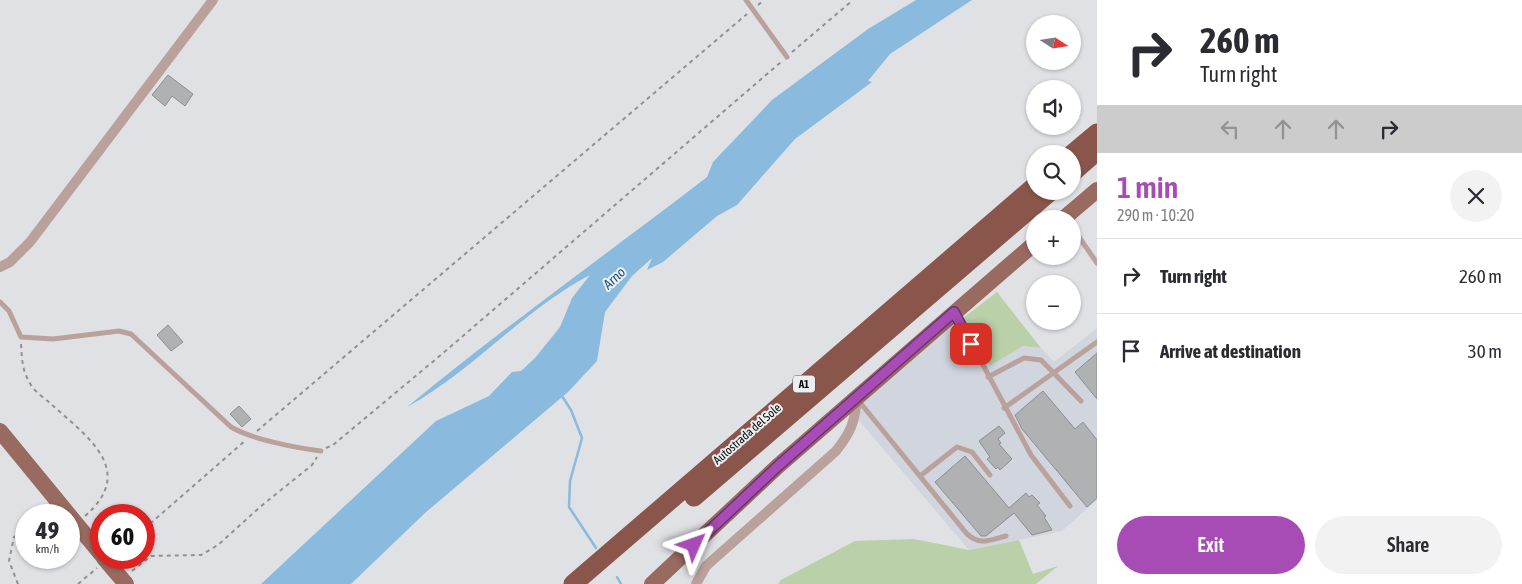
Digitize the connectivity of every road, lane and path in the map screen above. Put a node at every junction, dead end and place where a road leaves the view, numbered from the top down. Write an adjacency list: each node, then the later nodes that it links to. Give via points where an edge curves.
1 (213, 0): 18 (street, via 30,242 10,262)
2 (746, 0): 5 (lane)
3 (764, 0): 5 (path)
4 (853, 0): 6 (path)
5 (753, 9): 6 (lane); 29 (path)
6 (787, 57): 30 (path, via 442,354 333,445)
7 (1097, 133): 8 (highway)
8 (1081, 146)
9 (1097, 152): 10 (highway)
10 (1081, 165)
11 (1097, 190): 14 (main road)
12 (1026, 194): 44 (highway, Autostrada del Sole / A1)
13 (1040, 200): 45 (highway, Autostrada del Sole / A1)
14 (1077, 210)
15 (1081, 240): 17 (lane)
16 (1026, 251): 20 (main road)
17 (1097, 263)
18 (0, 267)
19 (0, 302): 21 (lane, via 9,311)
20 (954, 312): 24 (lane); 25 (main road)
21 (21, 337): 29 (lane, via 53,339 120,331 131,334 231,426); 35 (path, via 22,368 32,386 95,446 107,464 108,481 101,499)
22 (1097, 342): 23 (lane)
23 (1054, 374): 24 (lane, via 1041,360 1024,358); 26 (lane); 27 (lane)
24 (988, 377): 27 (lane)
25 (857, 397): 32 (lane); 46 (main road); 47 (street, via 849,435 836,451 706,566)
26 (1081, 401)
27 (1004, 408): 33 (lane, via 1031,455)
28 (0, 431): 38 (main road)
29 (252, 436): 30 (lane); 34 (path)
30 (321, 451): 41 (path, via 312,465 210,550 201,555 151,556)
31 (990, 474): 32 (lane, via 972,452 957,447)
32 (920, 476): 36 (lane, via 976,541)
33 (1070, 506)
34 (155, 519)
35 (80, 520)
36 (1006, 536)
37 (15, 538): 42 (path, via 9,561)
38 (90, 542)
39 (92, 569): 43 (path)
40 (117, 569): 41 (main road)
41 (129, 578)
42 (18, 584)
43 (78, 584)
44 (573, 584)
45 (592, 584)
46 (652, 584)
47 (696, 584)

